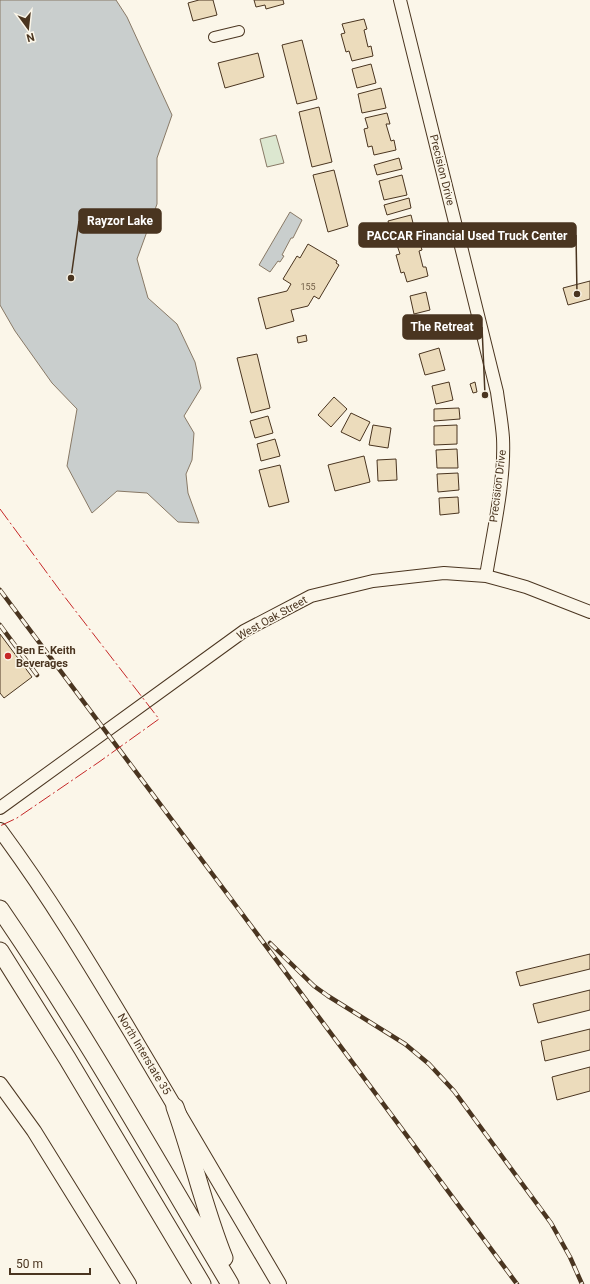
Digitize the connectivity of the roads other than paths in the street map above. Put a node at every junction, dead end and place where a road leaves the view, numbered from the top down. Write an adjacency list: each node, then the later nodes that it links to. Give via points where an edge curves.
1 (400, 0): 4 (street, Precision Drive, via 497,392 502,423 500,484)
2 (239, 31): 3 (street)
3 (214, 37)
4 (486, 576): 5 (street, West Oak Street, via 526,587); 6 (street, West Oak Street, via 444,573 373,582 311,596 244,631)
5 (590, 612)
6 (0, 808)
7 (0, 830): 11 (main road, North Interstate 35, via 67,926)
8 (0, 909): 14 (highway, via 75,1026)
9 (0, 951): 13 (highway)
10 (0, 1084): 12 (main road, via 34,1131)
11 (175, 1107): 15 (highway, via 208,1216); 16 (main road, North Interstate 35)
12 (129, 1284)
13 (202, 1284)
14 (230, 1284)
15 (236, 1284)
16 (279, 1284)

